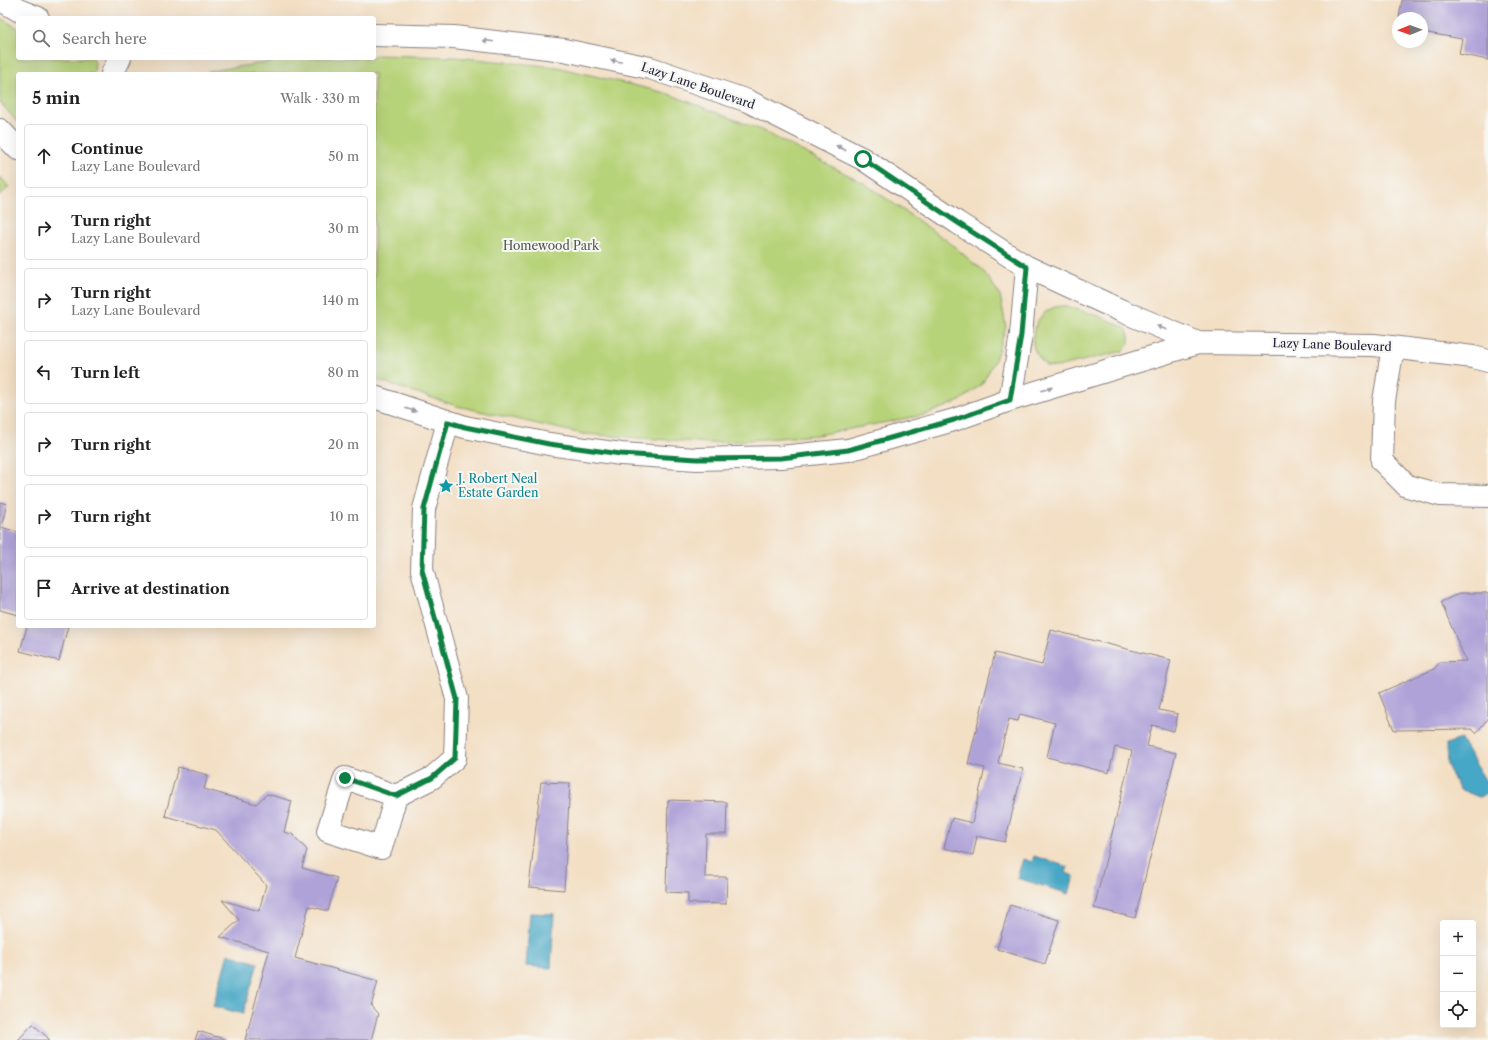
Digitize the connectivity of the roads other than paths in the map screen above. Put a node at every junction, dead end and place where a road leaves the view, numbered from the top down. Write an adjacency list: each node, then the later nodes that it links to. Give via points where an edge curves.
1 (1, 0): 2 (street)
2 (33, 16)
3 (376, 35): 8 (street, Lazy Lane Boulevard, one-way to 3, via 863,159 748,101 650,68 564,50 454,37)
4 (119, 60): 5 (street)
5 (113, 72)
6 (0, 130): 7 (street)
7 (16, 148)
8 (1027, 267): 9 (street, Lazy Lane Boulevard, one-way to 8); 13 (street, via 1021,335)
9 (1198, 343): 10 (street, Lazy Lane Boulevard); 13 (street, Lazy Lane Boulevard, one-way to 9)
10 (1393, 347): 11 (street, Lazy Lane Boulevard); 15 (street, via 1384,401 1382,461 1407,486 1440,495)
11 (1488, 360)
12 (376, 398): 14 (street, Lazy Lane Boulevard, one-way to 14)
13 (1010, 400): 14 (street, Lazy Lane Boulevard, via 954,420 848,450 781,458 697,459 621,454 549,444)
14 (448, 422): 16 (street, via 424,509 422,570 457,699 455,758 432,778)
15 (1488, 496)
16 (396, 796)

